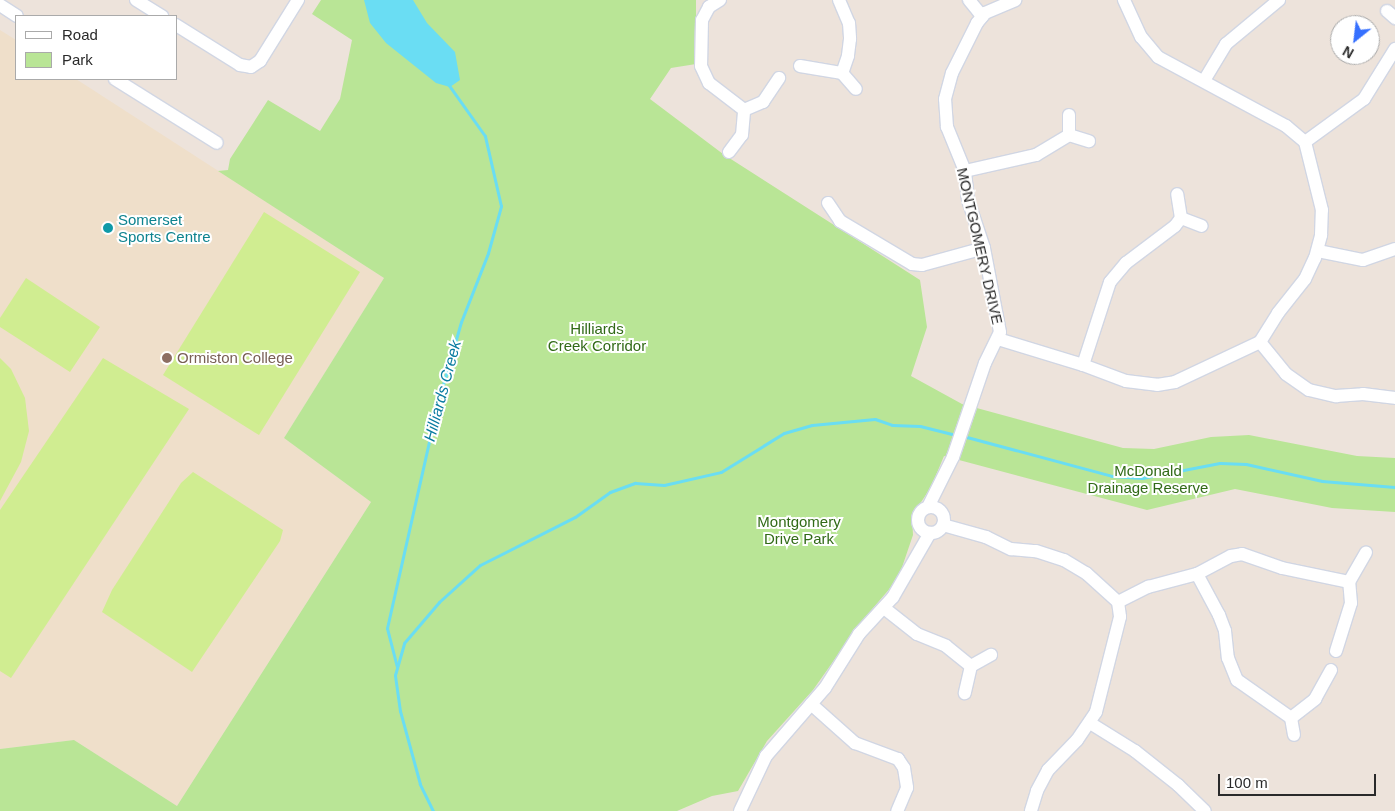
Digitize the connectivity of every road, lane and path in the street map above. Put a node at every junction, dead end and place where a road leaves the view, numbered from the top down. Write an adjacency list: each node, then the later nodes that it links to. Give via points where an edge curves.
1 (136, 0): 11 (street)
2 (298, 0): 13 (street, via 260,61 251,67 240,65)
3 (720, 0): 21 (street, via 709,7 702,20 701,66 709,82)
4 (840, 0): 16 (street, via 850,31 848,56)
5 (969, 0): 12 (street)
6 (1015, 0): 12 (street)
7 (1124, 0): 18 (street, via 1149,48 1170,64)
8 (1279, 0): 18 (street, via 1226,44)
9 (0, 5): 10 (street)
10 (15, 15)
11 (160, 15)
12 (982, 16): 28 (street, MONTGOMERY DRIVE, via 952,73 945,99 951,142)
13 (178, 26)
14 (1395, 49): 25 (street, via 1364,98 1340,120)
15 (800, 66): 16 (street)
16 (842, 73): 20 (street)
17 (779, 78): 21 (street, via 763,102)
18 (1204, 79): 25 (street, via 1246,107 1286,126)
19 (117, 80): 26 (street)
20 (856, 90)
21 (744, 110): 27 (street, via 742,135)
22 (1069, 115): 23 (street)
23 (1069, 135): 24 (street); 28 (street, via 1047,151 1029,158)
24 (1089, 141)
25 (1305, 142): 35 (street, via 1322,210)
26 (217, 143)
27 (729, 152)
28 (965, 171): 33 (street, MONTGOMERY DRIVE, via 968,200)
29 (1177, 194): 31 (street)
30 (828, 203): 33 (street, via 840,221 912,264)
31 (1181, 218): 32 (street); 38 (street, via 1164,236 1126,262 1110,282)
32 (1202, 226)
33 (984, 248): 36 (street, MONTGOMERY DRIVE, via 997,311)
34 (1395, 249): 35 (street, via 1363,260)
35 (1318, 251): 37 (street, via 1305,279 1278,312)
36 (998, 339): 38 (street); 40 (street, MONTGOMERY DRIVE, via 985,363)
37 (1260, 342): 38 (street, via 1227,355 1190,377 1157,385 1126,381); 39 (street, via 1286,374 1309,390 1336,396 1364,394)
38 (1084, 365)
39 (1395, 398)
40 (941, 484): 41 (street, MONTGOMERY DRIVE); 42 (street, MONTGOMERY DRIVE)
41 (928, 507): 42 (street); 44 (street, MONTGOMERY DRIVE, via 919,514)
42 (941, 511): 43 (street, MONTGOMERY DRIVE)
43 (943, 525): 44 (street); 48 (street, via 986,537 1011,549 1064,560 1086,573)
44 (926, 531): 49 (street)
45 (1366, 552): 47 (street)
46 (1197, 574): 47 (street, via 1231,556 1242,554 1282,568); 48 (street, via 1148,587); 56 (street, via 1219,614 1228,658 1237,680)
47 (1349, 582): 50 (street, via 1351,603)
48 (1118, 602): 57 (street, via 1120,618 1106,682)
49 (884, 608): 52 (street, via 917,634 946,646); 55 (street, via 859,634)
50 (1340, 644)
51 (991, 654): 52 (street)
52 (970, 666): 54 (street)
53 (1331, 670): 56 (street, via 1328,686)
54 (965, 694)
55 (811, 704): 59 (street, via 786,729 766,756); 60 (street, via 855,743 898,759 904,768 907,788)
56 (1291, 718): 58 (street)
57 (1090, 724): 61 (street, via 1048,770); 62 (street, via 1135,751)
58 (1294, 735)
59 (740, 811)
60 (897, 811)
61 (1031, 811)
62 (1205, 811)

